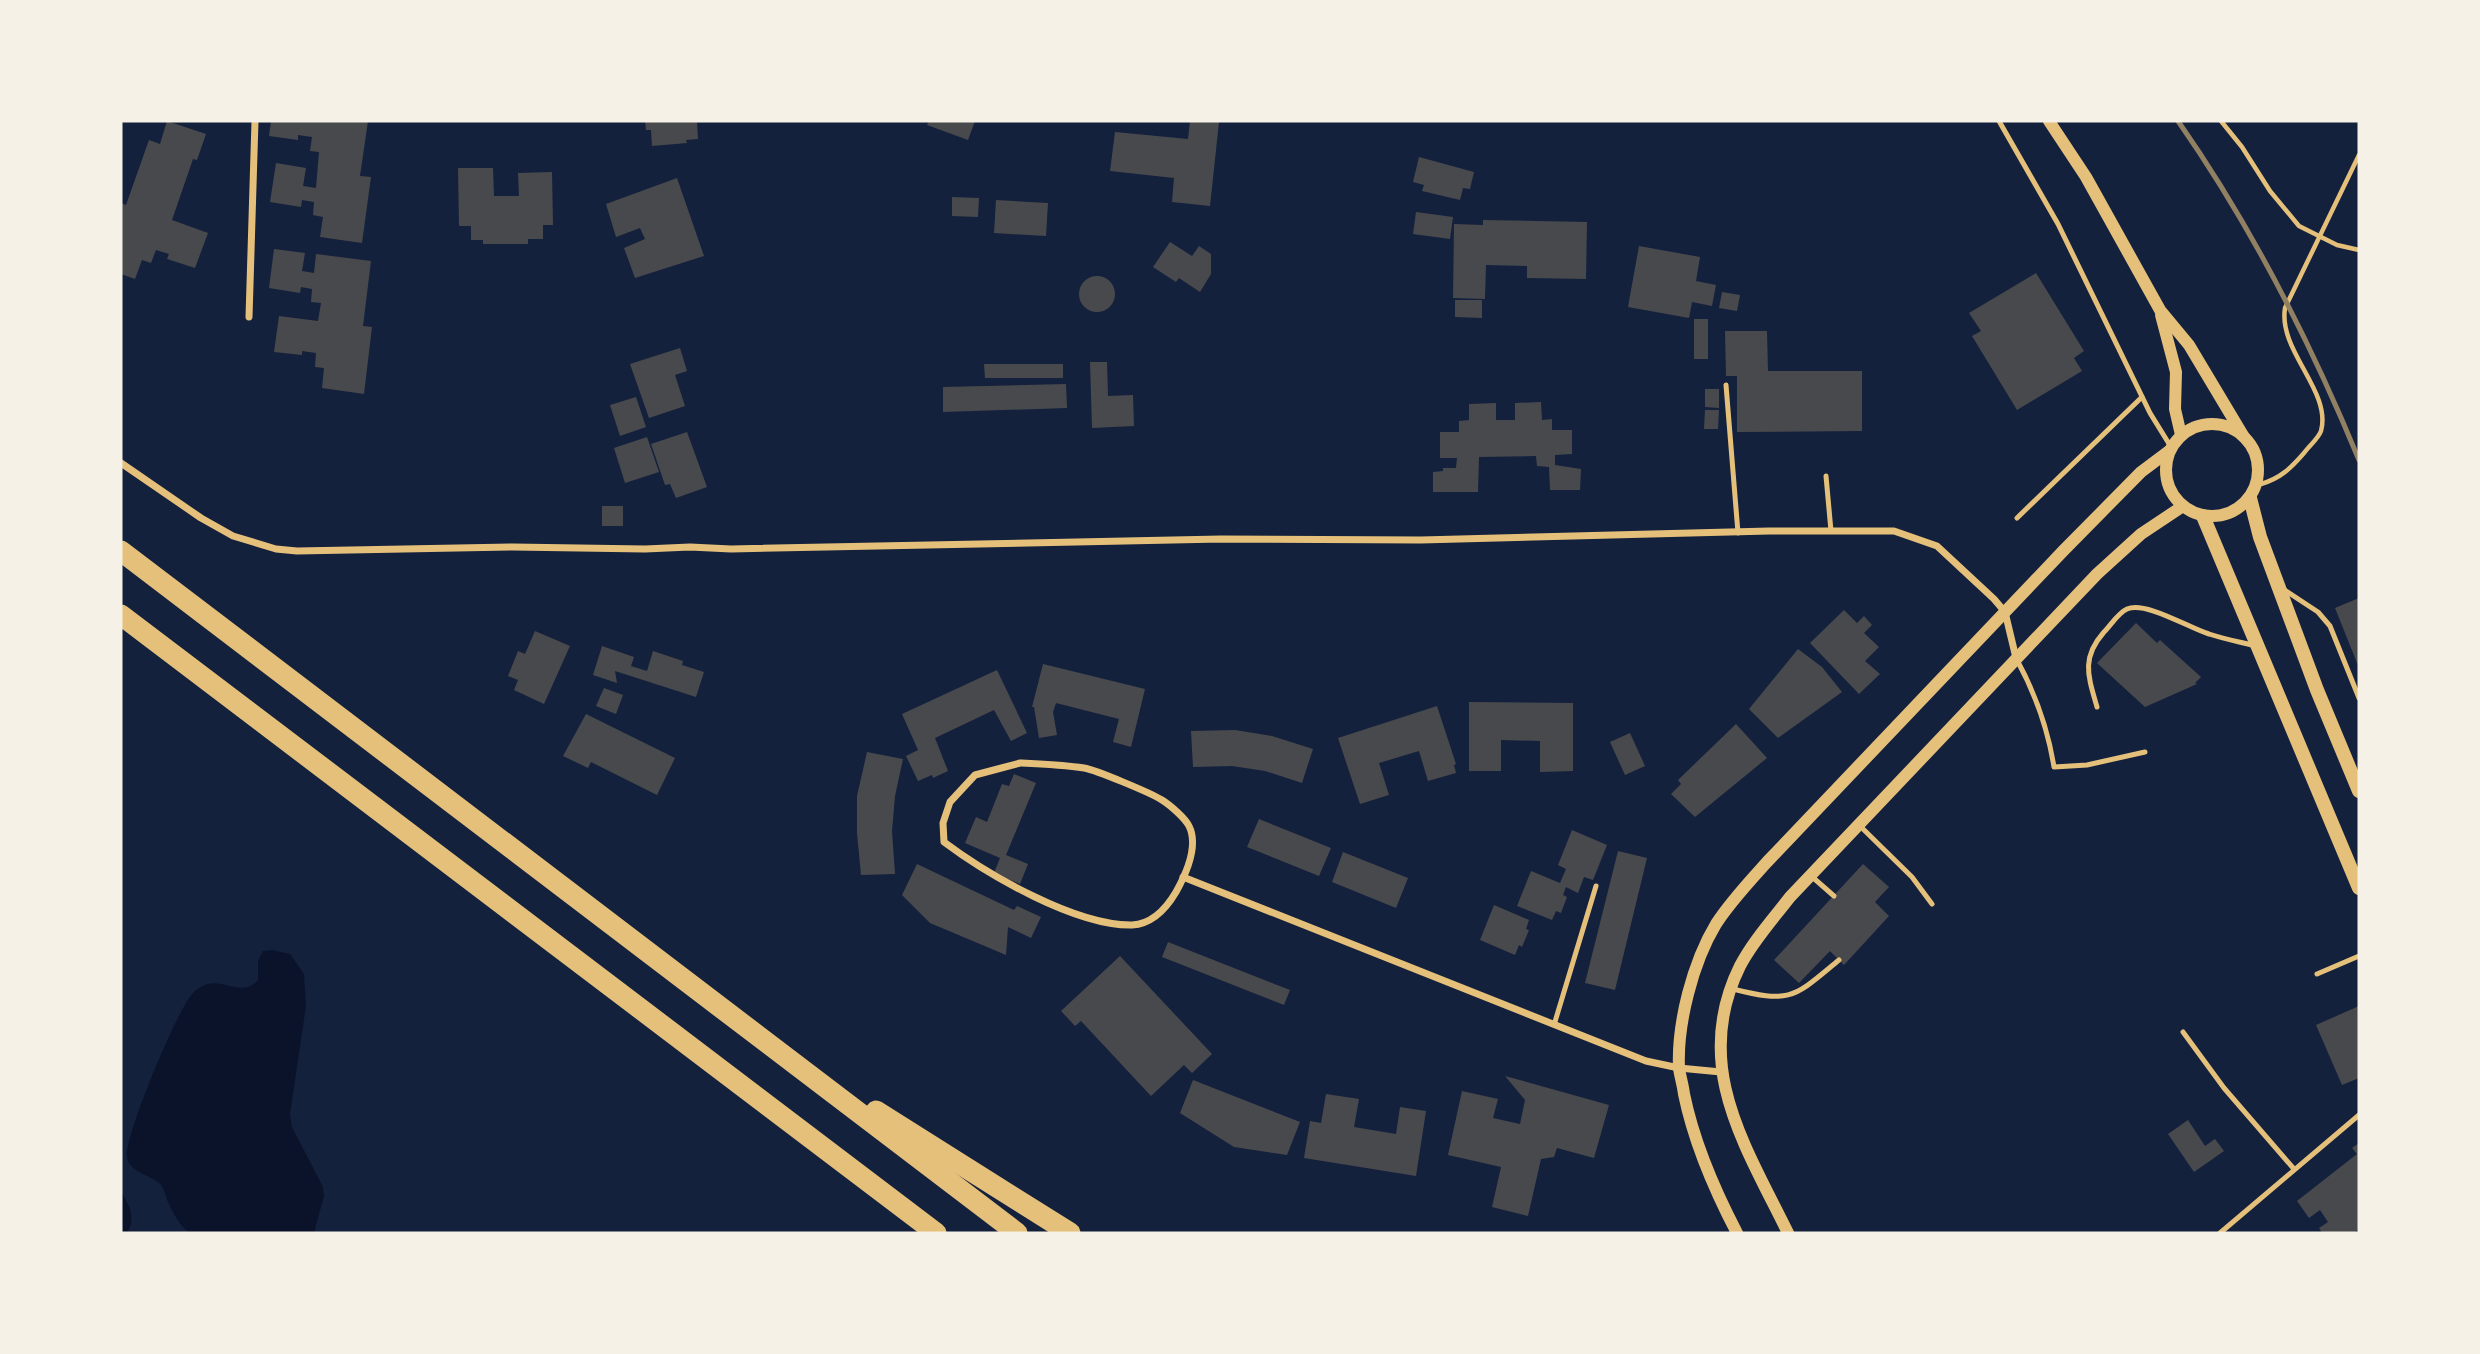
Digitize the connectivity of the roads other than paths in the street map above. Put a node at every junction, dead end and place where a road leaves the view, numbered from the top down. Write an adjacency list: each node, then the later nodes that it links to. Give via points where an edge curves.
1 (255, 121): 5 (street)
2 (1999, 121): 7 (lane, via 2058,224)
3 (2049, 121): 4 (street, via 2086,177)
4 (2160, 310): 8 (street, via 2176,372 2175,409); 9 (street, via 2189,345)
5 (249, 317)
6 (1726, 385): 18 (lane)
7 (2142, 397): 10 (lane); 16 (lane)
8 (2181, 435): 9 (street, via 2207,424 2234,429); 10 (street)
9 (2244, 437): 13 (street, via 2257,460)
10 (2170, 449): 14 (street, via 2165,475); 21 (street, via 2141,472)
11 (121, 463): 18 (street, via 233,536 260,546 297,551 744,549)
12 (1826, 475): 17 (lane)
13 (2253, 492): 15 (street, via 2229,513); 20 (main road, via 2257,527)
14 (2183, 506): 15 (street); 24 (street, via 2118,554)
15 (2203, 516): 23 (main road)
16 (2017, 518)
17 (1831, 531): 18 (street); 21 (street, via 1894,531 1937,546)
18 (1738, 533)
19 (121, 551): 42 (highway)
20 (2278, 585): 25 (lane, via 2318,612 2330,626); 28 (main road)
21 (2005, 612): 24 (street); 43 (street, via 1750,881 1715,925 1685,1002)
22 (121, 615): 47 (highway)
23 (2259, 647): 26 (lane, via 2208,634 2146,609 2128,609 2089,654); 33 (main road)
24 (2016, 659): 27 (lane, via 2050,741 2054,767); 29 (street)
25 (2359, 698)
26 (2097, 707)
27 (2145, 752)
28 (2359, 791)
29 (1859, 825): 30 (street); 35 (lane, via 1912,877)
30 (1810, 875): 34 (lane); 39 (street, via 1755,942)
31 (1184, 877): 31 (street, via 1194,845 1189,825 1163,801 1087,768 1020,762 975,775 950,802 943,823 944,842 969,861 1056,908 1107,921 1132,925 1154,919); 40 (street)
32 (1596, 886): 40 (lane)
33 (2359, 888)
34 (1834, 896)
35 (1932, 904)
36 (2359, 956): 38 (lane)
37 (1839, 960): 39 (lane, via 1791,996 1763,997)
38 (2317, 974)
39 (1731, 989): 44 (street)
40 (1554, 1025): 43 (street, via 1646,1061)
41 (2183, 1032): 46 (lane)
42 (756, 1035): 48 (highway); 49 (highway)
43 (1679, 1068): 44 (street); 50 (street, via 1691,1126)
44 (1721, 1073): 51 (street, via 1742,1139)
45 (2359, 1115): 46 (lane)
46 (2294, 1169): 52 (lane)
47 (936, 1233)
48 (1017, 1233)
49 (1070, 1233)
50 (1737, 1233)
51 (1788, 1233)
52 (2220, 1233)

